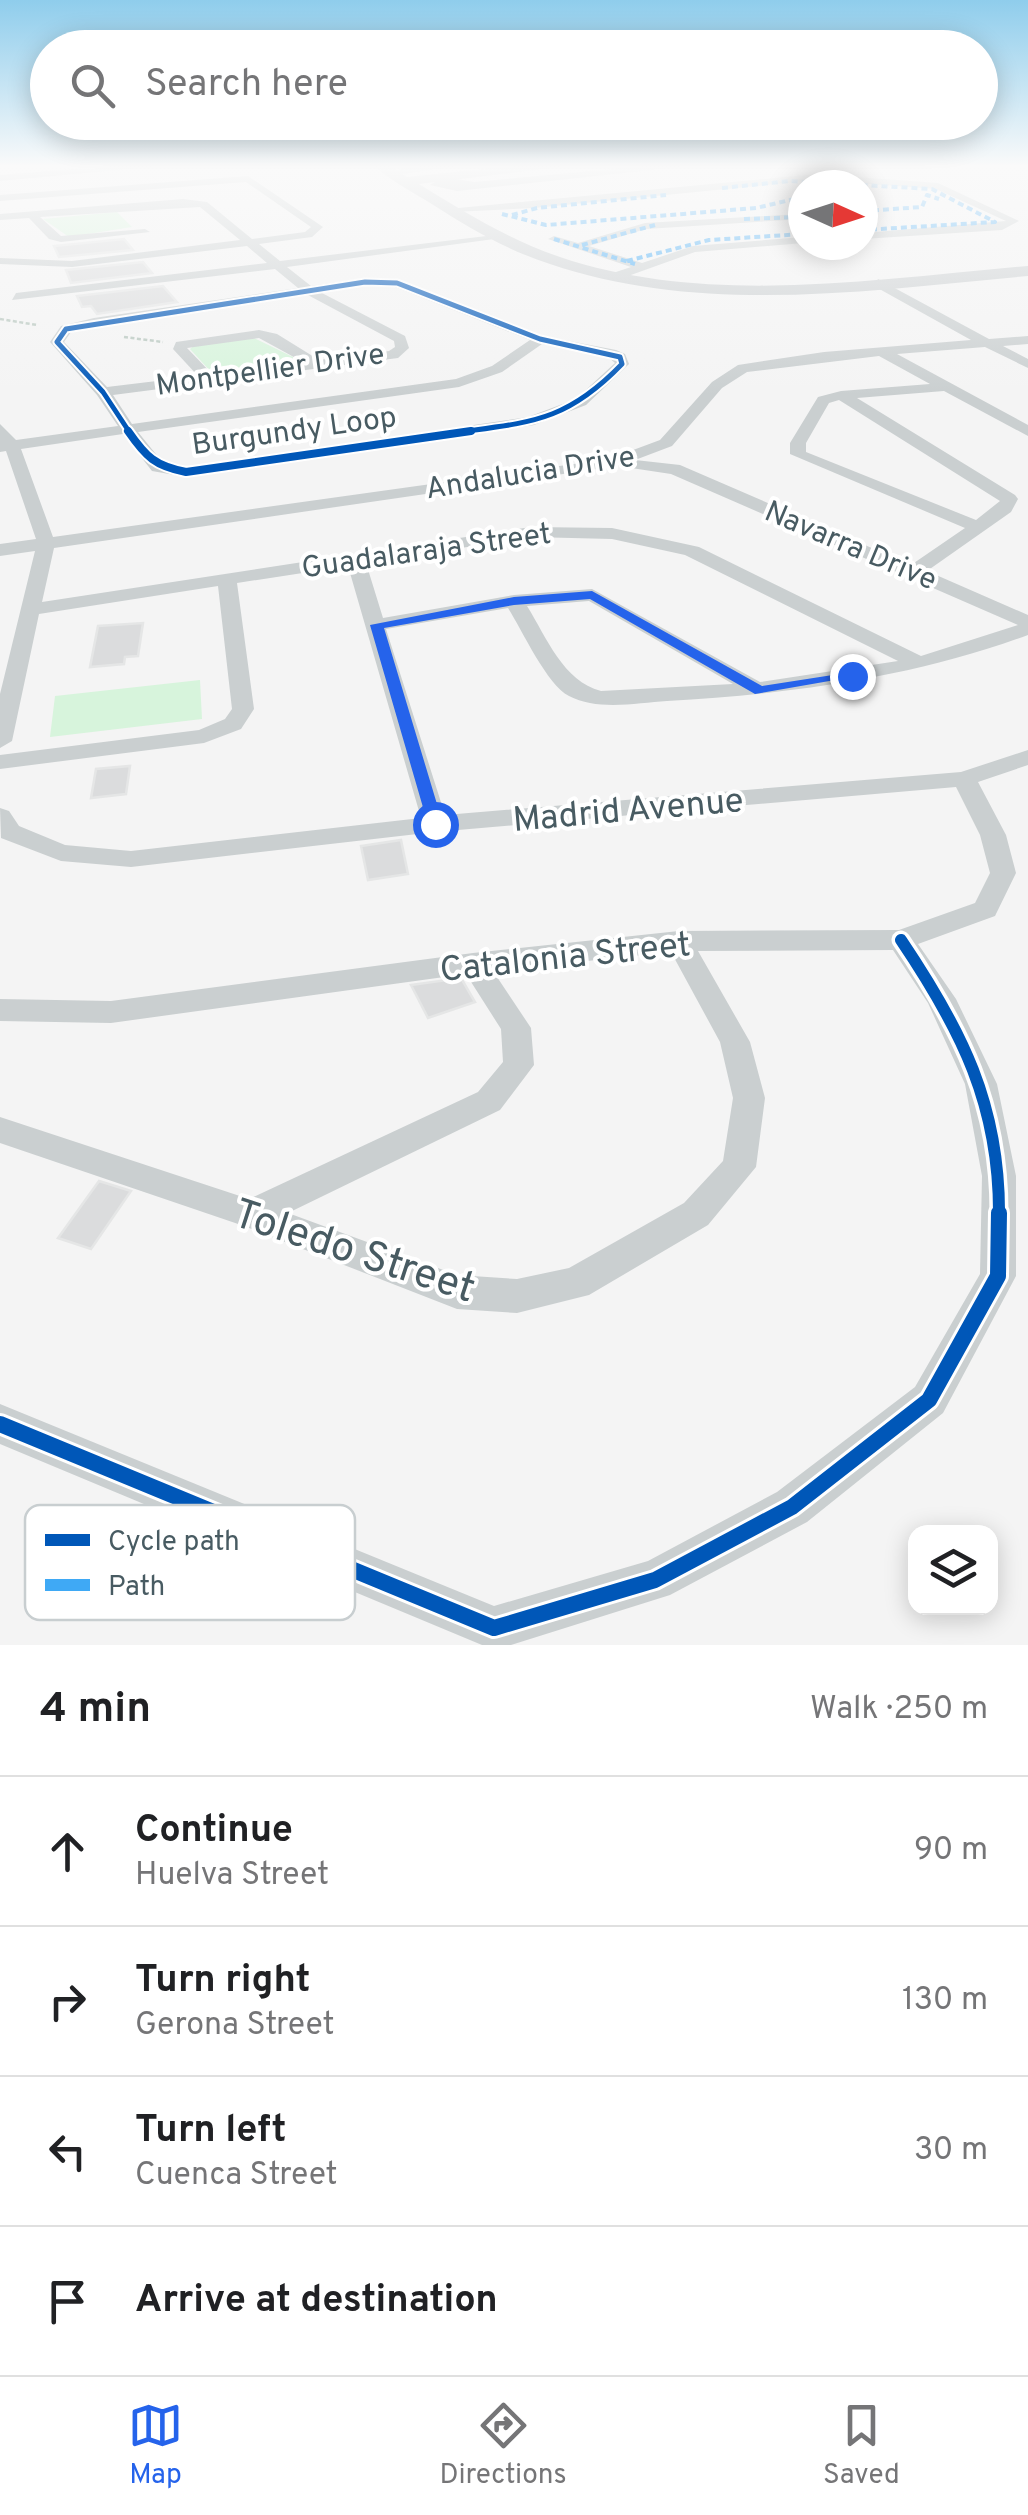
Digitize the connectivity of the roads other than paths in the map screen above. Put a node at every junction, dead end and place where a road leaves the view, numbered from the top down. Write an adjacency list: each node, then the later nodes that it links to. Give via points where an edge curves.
1 (154, 241): 11 (street)
2 (260, 241): 9 (street)
3 (447, 241): 14 (street)
4 (514, 241): 15 (main road, via 560,262)
5 (562, 241): 10 (street)
6 (596, 241): 10 (street)
7 (708, 241): 15 (street)
8 (767, 241): 15 (street, via 707,247)
9 (252, 242): 11 (street); 14 (street, Montpellier Drive)
10 (582, 245): 15 (street)
11 (166, 252): 13 (street)
12 (0, 262): 13 (street)
13 (18, 264): 17 (street)
14 (275, 265): 20 (street, Montpellier Drive); 22 (street)
15 (622, 269): 19 (main road, via 747,287)
16 (1028, 270): 18 (main road)
17 (1, 274)
18 (898, 281): 19 (main road); 25 (street, via 943,306)
19 (878, 283): 25 (street)
20 (309, 291): 26 (street, Burgundy Loop); 27 (street, Burgundy Loop, via 396,283); 32 (street, Montpellier Drive, via 400,339 402,348 393,356)
21 (0, 293): 22 (street)
22 (16, 298): 23 (street)
23 (0, 308)
24 (37, 325): 26 (street)
25 (958, 325): 29 (street)
26 (66, 330): 35 (street, Burgundy Loop, via 57,342)
27 (540, 338): 38 (street, via 459,384); 38 (street, Burgundy Loop, via 611,353 622,364 566,413 186,472 158,468)
28 (1028, 340): 29 (street, Andalucia Drive)
29 (990, 344): 30 (street, Andalucia Drive); 31 (street)
30 (882, 352): 34 (street); 40 (street, Andalucia Drive, via 743,368 717,384)
31 (1028, 364)
32 (318, 366): 33 (street, Montpellier Drive); 33 (street, via 259,334 181,345)
33 (209, 379): 35 (street, Montpellier Drive)
34 (944, 387): 36 (street); 39 (street)
35 (103, 392): 38 (street, Burgundy Loop)
36 (841, 395): 44 (street, via 1002,491 1009,499 1005,508); 44 (street, via 823,400 798,454)
37 (0, 430): 41 (street)
38 (128, 431): 41 (street)
39 (1028, 432)
40 (666, 444): 42 (street, Andalucia Drive); 43 (street)
41 (6, 447): 45 (street)
42 (612, 463): 43 (street, Navarra Drive); 45 (street, Andalucia Drive)
43 (674, 469): 48 (street, Navarra Drive)
44 (976, 526): 48 (street)
45 (46, 543): 46 (street, Andalucia Drive); 51 (street)
46 (0, 550)
47 (355, 558): 49 (street, Guadalaraja Street); 52 (street); 54 (street, Guadalaraja Street, via 531,532 615,531 692,551)
48 (913, 572): 53 (street, Navarra Drive)
49 (227, 581): 51 (street, Guadalaraja Street); 58 (street, via 243,708 233,724 204,736)
50 (514, 601): 52 (street); 55 (street, via 575,594 608,601); 55 (street, via 575,691 601,698)
51 (28, 610): 56 (street)
52 (377, 625): 61 (street)
53 (1028, 625): 54 (street, via 987,645)
54 (918, 663): 55 (street)
55 (760, 691)
56 (0, 741)
57 (1028, 758): 59 (street, Madrid Avenue)
58 (0, 762)
59 (964, 778): 61 (street, Madrid Avenue); 62 (street, Catalonia Street, via 993,835 1003,873 985,908)
60 (0, 816): 61 (street, Madrid Avenue, via 10,832 61,853 131,859)
61 (435, 824)
62 (901, 940): 63 (street, Catalonia Street); 70 (street, via 941,999 980,1084 1000,1176 998,1276 929,1400 792,1506 655,1580 494,1628)
63 (678, 941): 64 (street, Catalonia Street); 67 (street, Toledo Street, via 734,1042 749,1098 740,1167 696,1214 576,1283 517,1296 457,1292)
64 (473, 963): 65 (street, Catalonia Street, via 111,1012); 67 (street, via 516,1028 519,1064 489,1100)
65 (0, 1010)
66 (0, 1130): 67 (street, Toledo Street)
67 (251, 1214)
68 (0, 1424): 69 (street)
69 (196, 1505)
70 (355, 1571)

